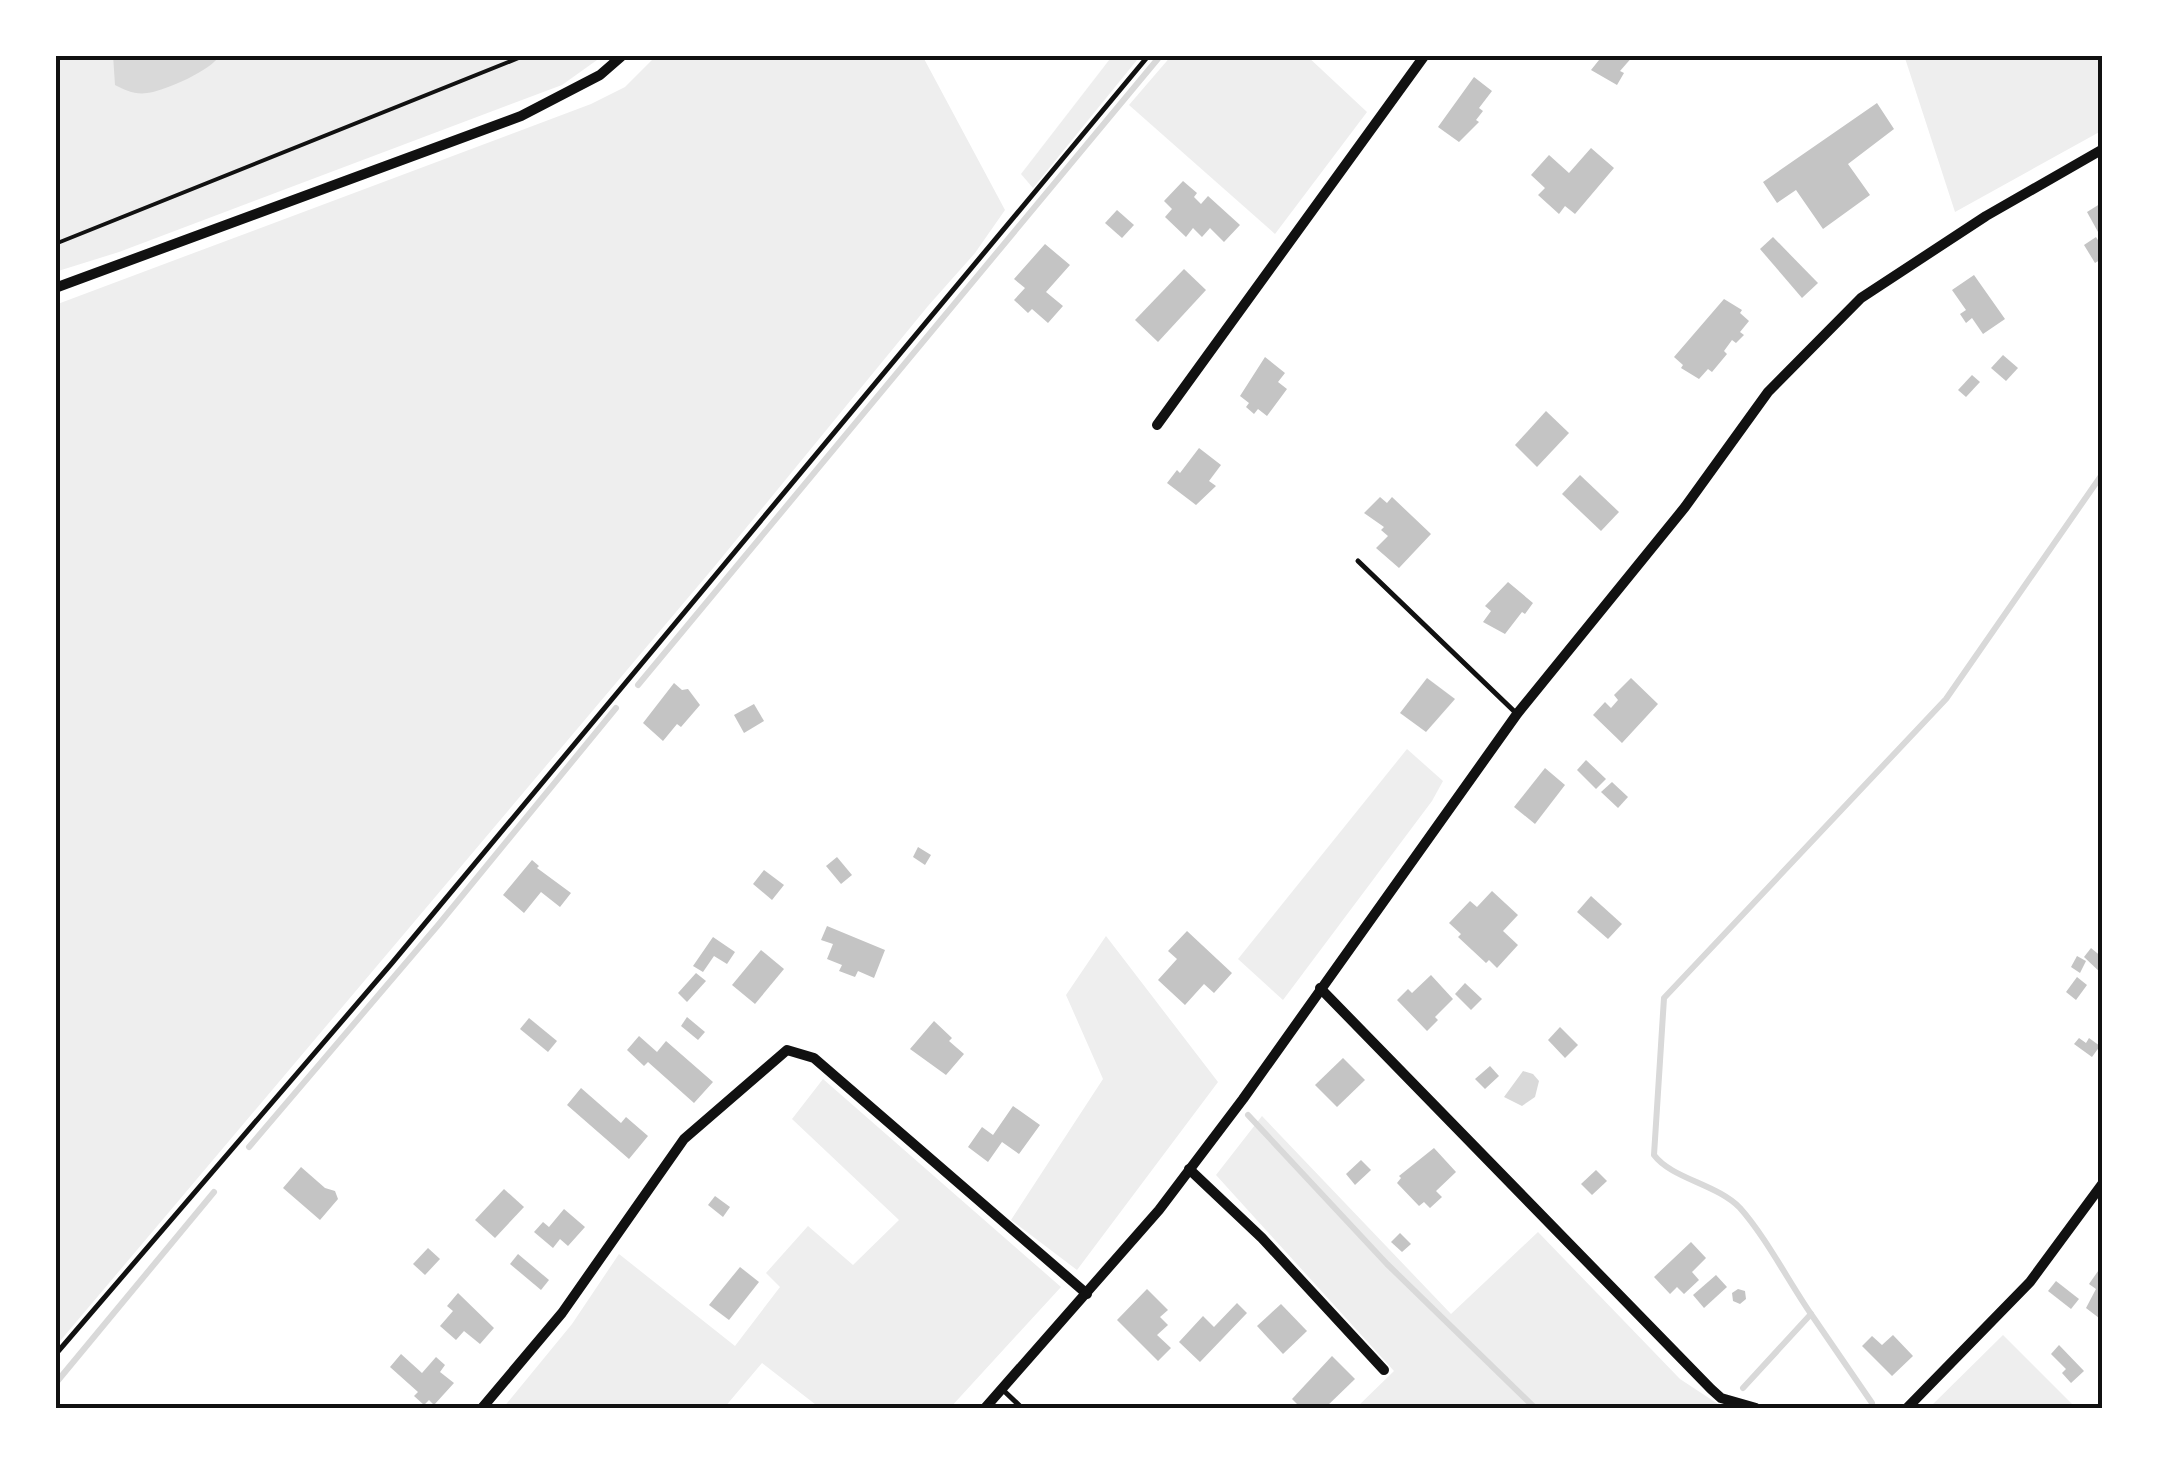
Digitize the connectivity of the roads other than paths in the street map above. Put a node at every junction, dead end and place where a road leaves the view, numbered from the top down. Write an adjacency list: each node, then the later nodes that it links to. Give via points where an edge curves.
1 (623, 55): 5 (street, via 600,75 520,116)
2 (1149, 55): 13 (lane, via 418,932)
3 (1426, 55): 6 (street)
4 (2103, 149): 8 (street, via 1939,246 1861,298 1825,332 1768,392 1685,507)
5 (55, 288)
6 (1156, 425)
7 (1358, 561): 8 (lane)
8 (1517, 714): 9 (street)
9 (1320, 988): 10 (street); 19 (street, via 1710,1389)
10 (1189, 1168): 12 (street); 14 (street)
11 (2103, 1183): 20 (street, via 2030,1282)
12 (1087, 1294): 15 (street); 16 (street, via 814,1058 787,1050 684,1138 562,1313)
13 (55, 1355)
14 (1384, 1370)
15 (1002, 1389): 17 (street); 18 (lane)
16 (482, 1408)
17 (985, 1408)
18 (1022, 1408)
19 (1756, 1408)
20 (1907, 1408)

